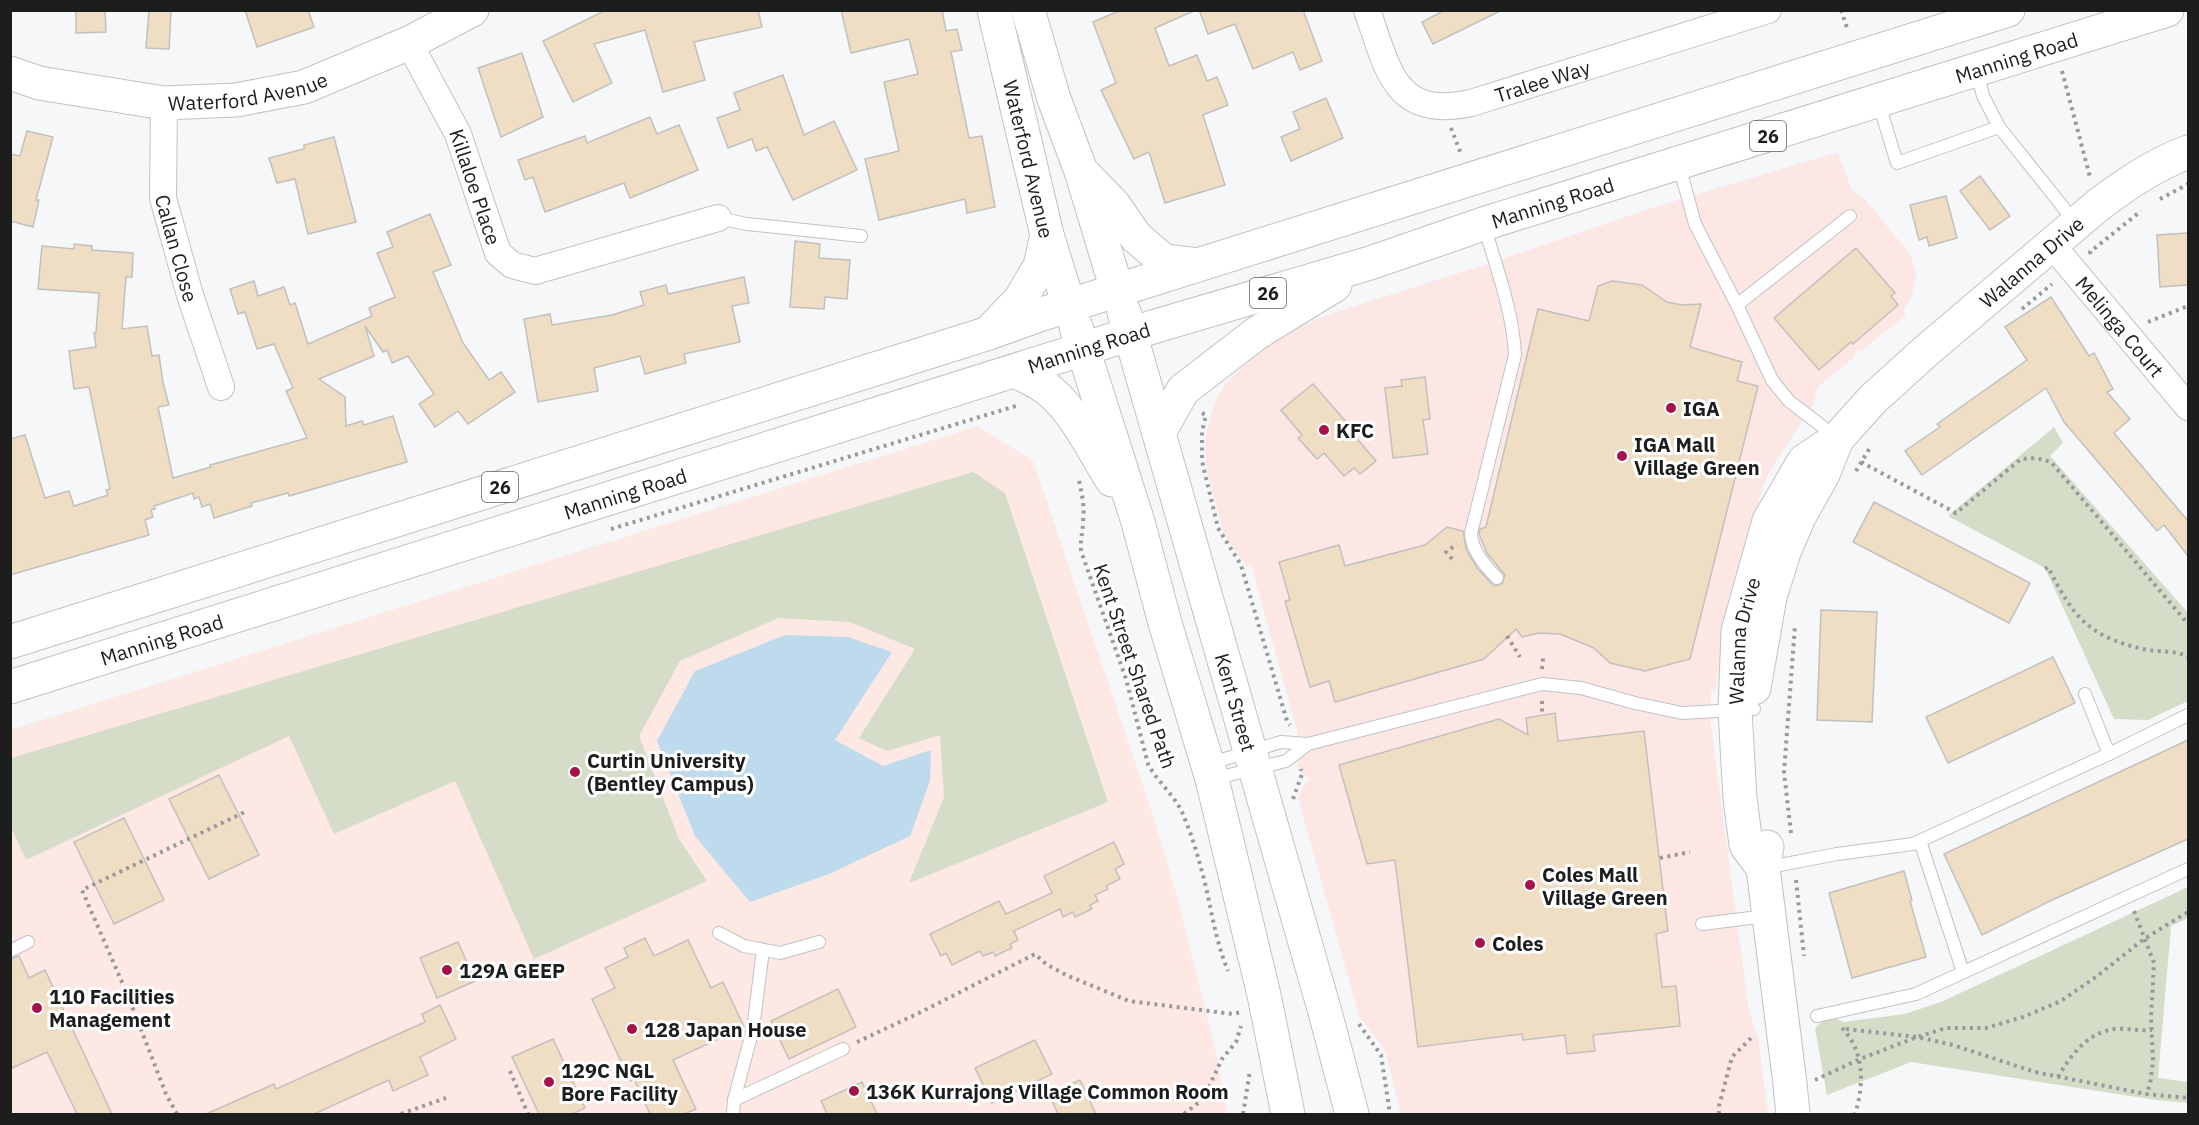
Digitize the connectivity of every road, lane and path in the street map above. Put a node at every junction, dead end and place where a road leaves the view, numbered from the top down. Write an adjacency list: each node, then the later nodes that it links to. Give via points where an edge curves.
1 (472, 10): 10 (main road, Waterford Avenue)
2 (994, 10): 29 (main road, Waterford Avenue)
3 (1028, 10): 21 (main road, Waterford Avenue, via 1054,99)
4 (1367, 10): 16 (street, Tralee Way, via 1399,88 1412,99)
5 (1768, 10): 16 (street, Tralee Way, via 1471,103)
6 (1841, 10): 9 (path)
7 (2008, 10): 34 (main road, 26)
8 (2167, 10): 11 (main road, Manning Road / 26)
9 (1851, 41)
10 (409, 43): 15 (main road, Waterford Avenue, via 304,87 236,100); 27 (street, Killaloe Place, via 458,134 498,253 512,266 535,271)
11 (1977, 70): 14 (main road, Manning Road / 26); 17 (lane, via 1983,96)
12 (2062, 71): 25 (path)
13 (10, 73): 15 (main road, Waterford Avenue, via 39,83)
14 (1878, 101): 17 (lane, via 1897,163); 20 (main road, Manning Road / 26)
15 (164, 103): 46 (street, Callan Close, via 163,198)
16 (1444, 107): 19 (path)
17 (1999, 127): 25 (lane)
18 (2188, 152): 25 (main road, Walanna Drive, via 2126,184)
19 (1463, 162)
20 (1679, 163): 28 (main road, Manning Road / 26); 37 (lane, via 1695,224)
21 (1081, 171): 34 (main road, via 1114,205 1136,237 1164,261); 36 (main road, Waterford Avenue)
22 (2188, 184): 23 (path)
23 (2159, 200)
24 (2149, 205): 32 (path, via 2090,252)
25 (2087, 215): 31 (main road, Walanna Drive)
26 (1850, 216): 37 (lane)
27 (718, 218): 30 (lane)
28 (1483, 224): 33 (main road, Manning Road / 26); 58 (lane, via 1515,355 1471,538 1485,566)
29 (1047, 235): 38 (main road, Waterford Avenue); 42 (main road, via 1040,266 1020,300)
30 (861, 236)
31 (2052, 245): 47 (street, Melinga Court); 49 (main road, Walanna Drive, via 1926,351 1873,399)
32 (2097, 261)
33 (1370, 263): 43 (main road, Manning Road / 26); 48 (main road, via 1257,333 1183,390)
34 (1199, 265): 36 (main road, 26)
35 (2052, 284): 41 (path)
36 (1117, 291): 38 (main road, 26); 43 (main road, Kent Street)
37 (1737, 305): 49 (lane, via 1772,380 1789,401)
38 (1069, 306): 42 (main road, 26); 44 (main road)
39 (2188, 306): 40 (path, via 2148,322)
40 (2141, 313)
41 (2017, 314)
42 (989, 333): 62 (main road, 26)
43 (1131, 334): 44 (main road, Manning Road / 26); 48 (main road, Kent Street)
44 (1082, 349): 45 (main road, Manning Road / 26); 54 (main road)
45 (1015, 371): 54 (main road, via 1052,392 1071,415); 65 (main road, Manning Road / 26)
46 (221, 387)
47 (2188, 407)
48 (1160, 431): 71 (main road, Kent Street)
49 (1837, 439): 67 (main road, Walanna Drive, via 1804,461 1769,521 1738,631)
50 (1872, 444): 51 (path)
51 (1861, 462): 53 (path); 60 (path, via 1956,513 2021,459 2051,462)
52 (1076, 471): 91 (path, Kent Street Shared Path, via 1084,505 1080,538 1084,560 1126,679 1148,764 1184,814 1216,938)
53 (1855, 473)
54 (1138, 522): 72 (main road)
55 (1458, 544): 56 (path, via 1446,552)
56 (1452, 559)
57 (2045, 568): 64 (path, via 2048,567 2062,597 2091,629 2145,650 2180,652)
58 (1497, 578)
59 (1796, 622): 77 (path)
60 (2188, 624)
61 (1507, 636): 63 (path)
62 (11, 642)
63 (1520, 657)
64 (2188, 657)
65 (10, 687)
66 (2085, 694): 70 (lane)
67 (1745, 710): 69 (lane, via 1682,713 1581,688 1542,684); 77 (main road, Walanna Drive, via 1740,798 1746,845)
68 (2188, 715): 70 (lane)
69 (1308, 744): 71 (lane, via 1281,742); 71 (lane, via 1286,761)
70 (2109, 754): 74 (lane)
71 (1253, 760): 72 (lane); 114 (main road, Kent Street)
72 (1210, 771): 113 (main road)
73 (247, 811): 107 (path, via 82,890)
74 (1920, 841): 77 (lane); 90 (lane)
75 (1690, 852): 76 (path)
76 (1660, 858)
77 (1778, 865): 81 (main road, Walanna Drive); 89 (path)
78 (2188, 869): 79 (lane)
79 (2128, 896): 84 (path); 90 (lane)
80 (2188, 912): 84 (path)
81 (1768, 916): 82 (lane); 102 (main road, Walanna Drive)
82 (1702, 924)
83 (719, 933): 87 (lane, via 744,946)
84 (2144, 939): 94 (path, via 2154,963); 96 (path, via 2061,1001 1986,1028 1946,1028)
85 (28, 942): 88 (lane)
86 (819, 942): 87 (lane, via 780,953)
87 (763, 950): 106 (lane, via 753,1029)
88 (10, 951)
89 (1805, 965)
90 (1963, 972): 92 (lane, via 1916,994)
91 (1231, 979)
92 (1817, 1016): 93 (path)
93 (1843, 1029): 96 (path); 98 (path)
94 (2152, 1030): 101 (path, via 2113,1029 2088,1039 2069,1058); 103 (path, via 2153,1060)
95 (1754, 1035): 115 (path, via 1732,1056)
96 (1917, 1037): 98 (path); 101 (path)
97 (843, 1049): 106 (lane); 111 (path, via 1035,954 1066,975 1129,1001 1233,1014 1245,1011 1236,1042 1222,1059 1203,1098)
98 (1860, 1059): 102 (path); 116 (path, via 1861,1094)
99 (1251, 1062): 112 (path)
100 (510, 1071): 109 (path)
101 (2058, 1077): 103 (path)
102 (1799, 1093)
103 (2146, 1094): 105 (path)
104 (446, 1098): 108 (path)
105 (2188, 1098)
106 (734, 1100): 110 (lane)
107 (177, 1114)
108 (401, 1114)
109 (528, 1114)
110 (733, 1114)
111 (1184, 1114)
112 (1243, 1114)
113 (1288, 1114)
114 (1352, 1114)
115 (1719, 1114)
116 (1855, 1114)

